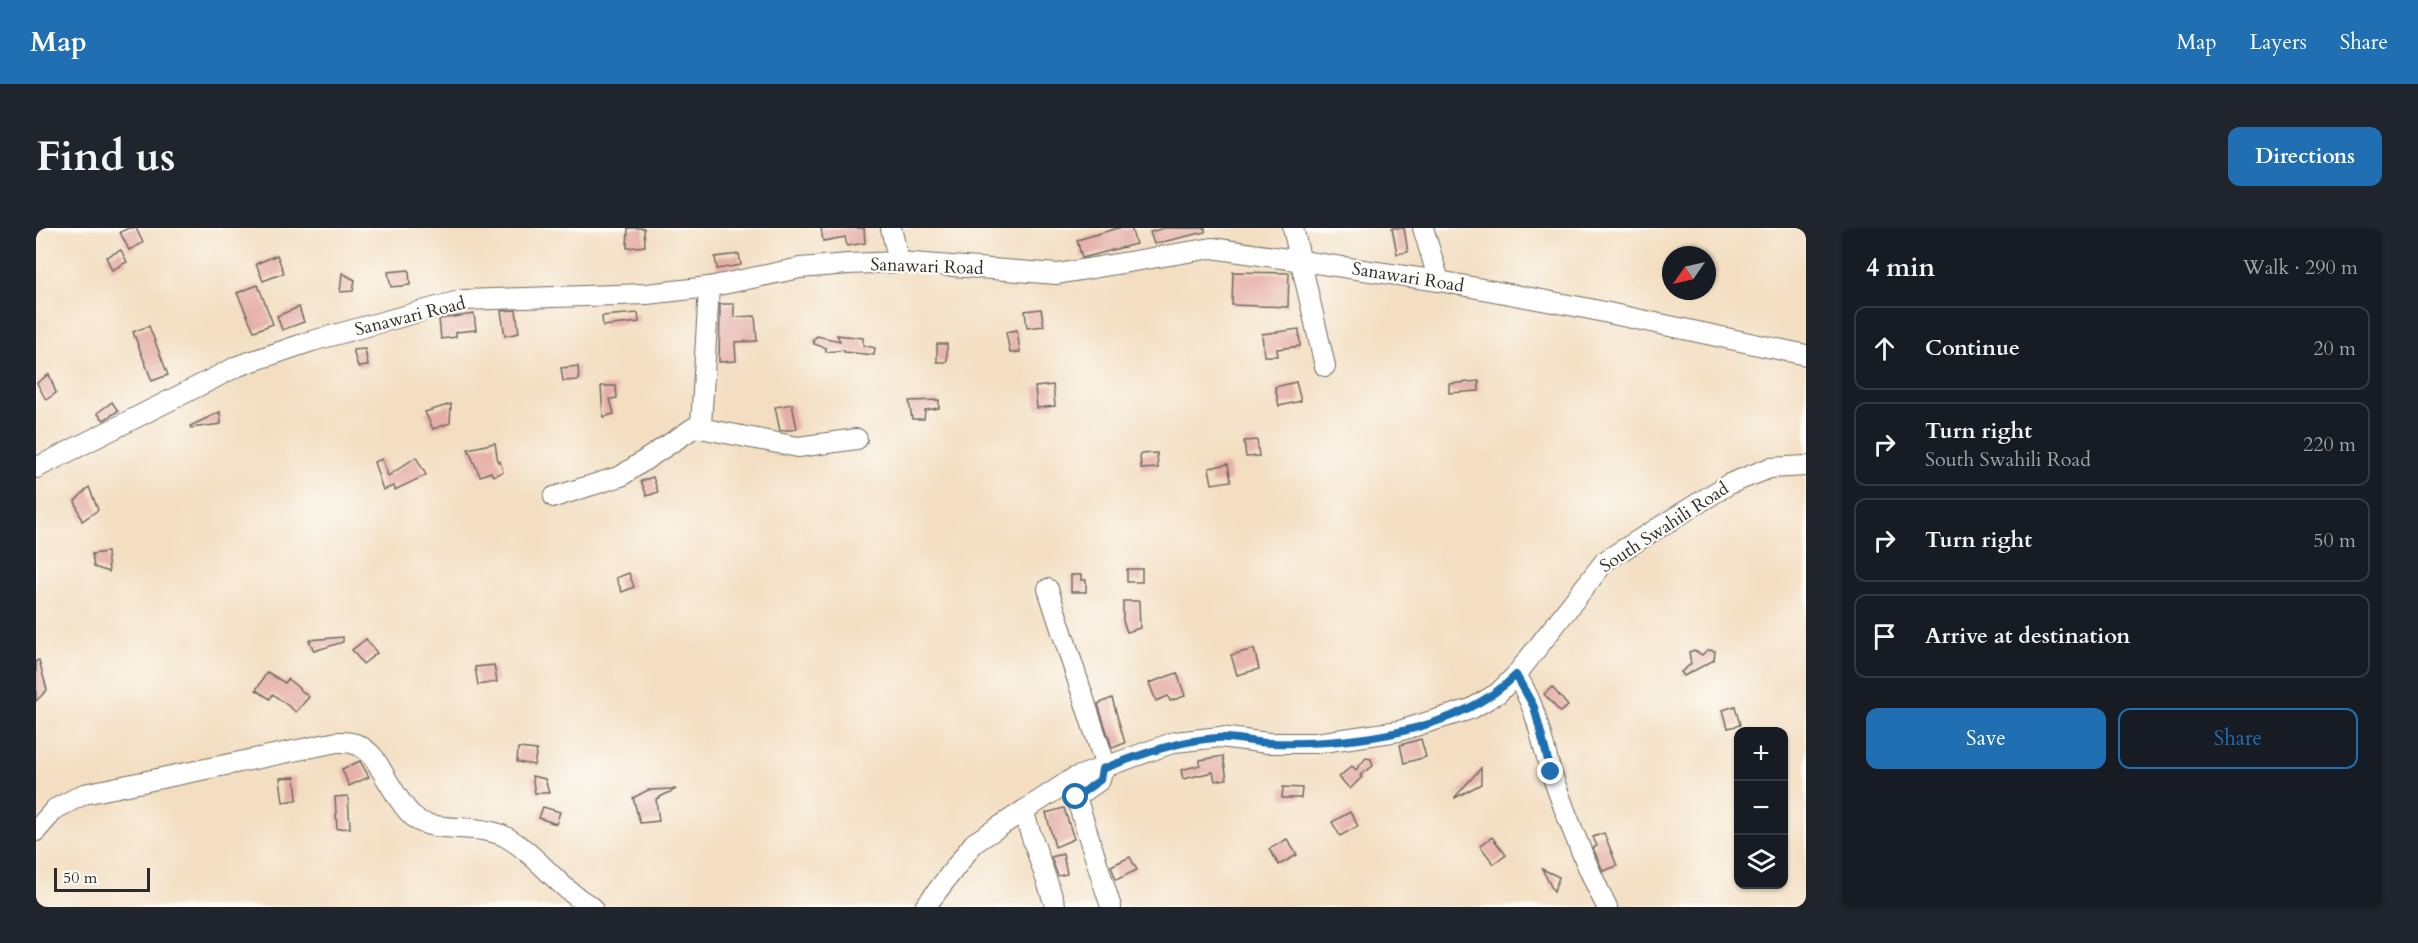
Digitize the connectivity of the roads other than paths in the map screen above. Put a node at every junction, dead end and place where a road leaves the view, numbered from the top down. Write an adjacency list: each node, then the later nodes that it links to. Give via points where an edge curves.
1 (891, 228): 5 (street)
2 (1293, 228): 4 (street)
3 (1423, 228): 6 (street)
4 (1302, 261): 5 (street, Sanawari Road, via 1212,248 1057,274); 6 (street, Sanawari Road); 9 (street)
5 (899, 262): 7 (street, Sanawari Road, via 800,268)
6 (1439, 281): 8 (street, Sanawari Road, via 1654,321)
7 (709, 287): 10 (street); 13 (street, Sanawari Road, via 635,295 462,300 312,340 238,366)
8 (1806, 355)
9 (1325, 366)
10 (701, 426): 11 (street, via 798,447); 14 (street, via 684,432 621,476)
11 (856, 439)
12 (1806, 466): 16 (street, South Swahili Road, via 1770,468 1729,484 1605,561)
13 (36, 468)
14 (554, 497)
15 (1048, 589): 17 (street)
16 (1516, 675): 17 (street, South Swahili Road, via 1498,693 1470,709 1399,731 1316,743 1220,737 1175,742); 24 (street, via 1534,707 1551,772 1587,868)
17 (1104, 768): 18 (street, South Swahili Road, via 1074,778); 23 (street, via 1100,780 1076,797)
18 (1023, 811): 20 (street); 22 (street, South Swahili Road, via 974,843)
19 (36, 831): 21 (street, via 55,809 84,795 352,742 374,758 415,819 500,834)
20 (1054, 905)
21 (592, 907)
22 (925, 907)
23 (1111, 907)
24 (1607, 907)

